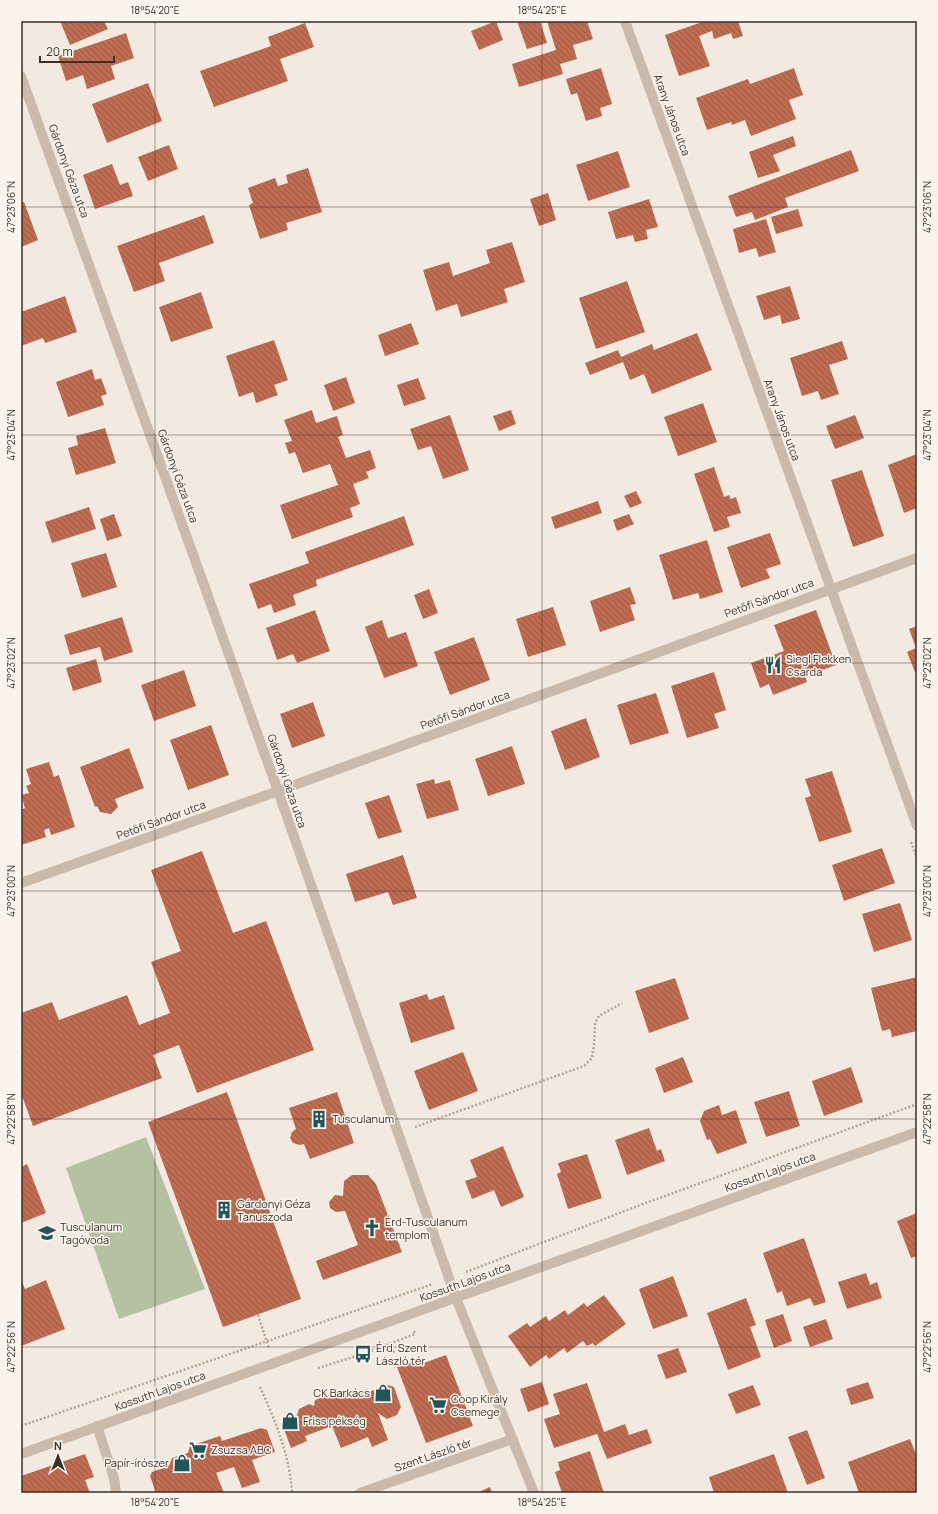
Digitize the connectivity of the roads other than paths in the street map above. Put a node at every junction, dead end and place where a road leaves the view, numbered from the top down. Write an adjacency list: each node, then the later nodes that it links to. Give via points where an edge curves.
1 (625, 21): 4 (street, Arany János utca)
2 (21, 76): 5 (street, Gárdonyi Géza utca)
3 (917, 558): 4 (street, Petőfi Sándor utca)
4 (831, 589): 5 (street, Petőfi Sándor utca); 6 (street, Arany János utca)
5 (278, 791): 7 (street, Petőfi Sándor utca); 9 (street, Gárdonyi Géza utca)
6 (917, 826)
7 (21, 883)
8 (917, 1132): 9 (street, Kossuth Lajos utca)
9 (456, 1298): 10 (street, Kossuth Lajos utca); 11 (street, Gárdonyi Géza utca)
10 (97, 1426): 12 (street, Kossuth Lajos utca); 13 (street, via 114,1478)
11 (513, 1439): 14 (street, Szent László tér); 15 (street, Gárdonyi Géza utca)
12 (21, 1454)
13 (116, 1493)
14 (360, 1493)
15 (534, 1493)

